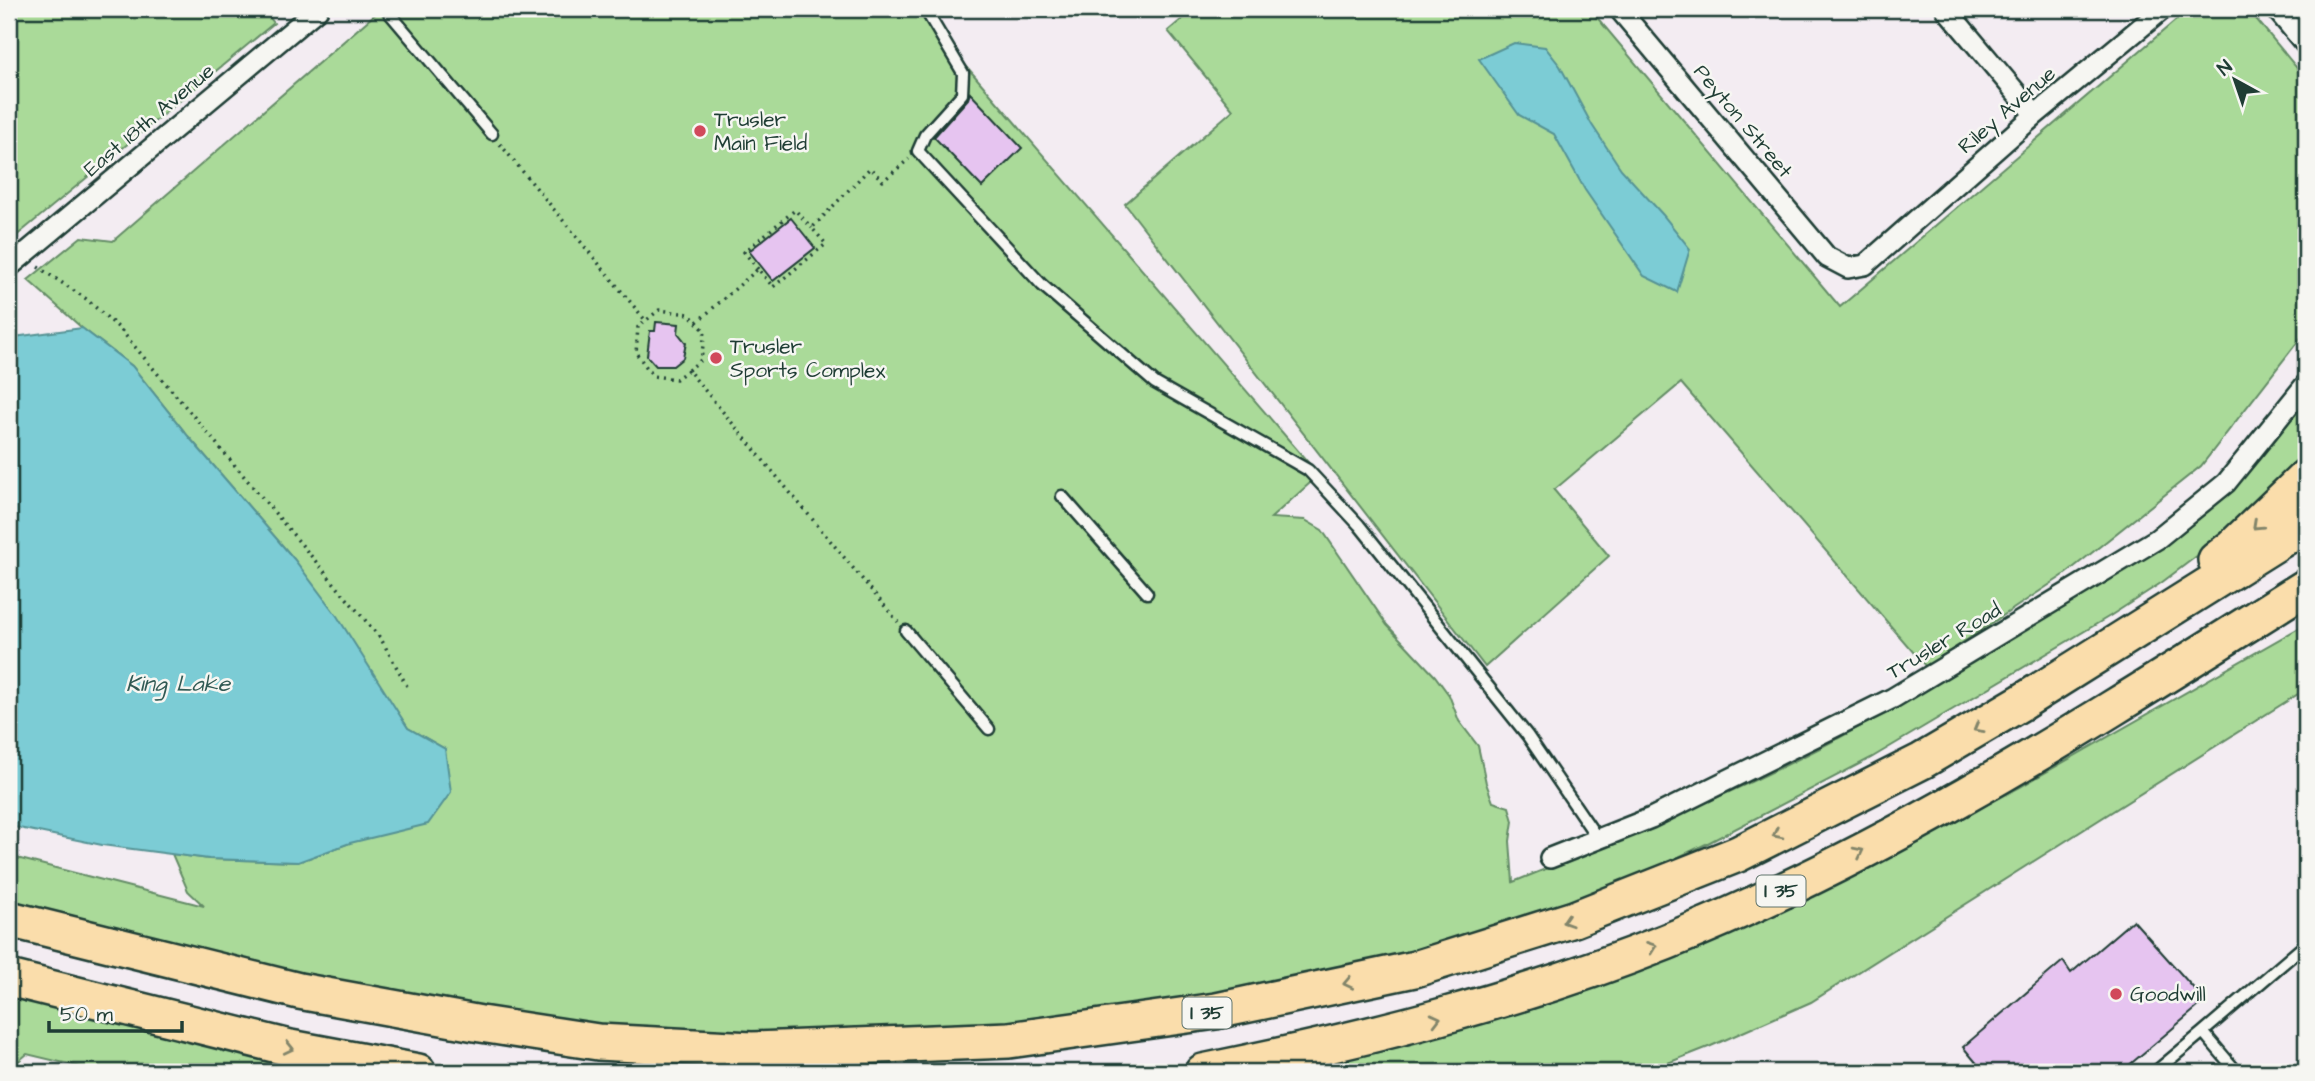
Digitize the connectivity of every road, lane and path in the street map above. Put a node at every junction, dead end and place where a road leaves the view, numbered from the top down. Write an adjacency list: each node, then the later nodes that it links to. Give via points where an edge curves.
1 (318, 9): 14 (street, East 18th Avenue)
2 (386, 9): 10 (lane)
3 (925, 9): 11 (lane, via 963,73 962,94 925,135)
4 (1619, 9): 13 (street, Peyton Street)
5 (1946, 9): 9 (street)
6 (2163, 9): 9 (street, Riley Avenue)
7 (2276, 9): 8 (street)
8 (2306, 45)
9 (2035, 115): 13 (street, Riley Avenue, via 1865,265 1848,268)
10 (492, 134): 16 (path)
11 (918, 151): 12 (path, via 883,181 870,168); 31 (lane, via 1042,285 1155,383 1308,470 1359,525 1527,735)
12 (812, 228): 15 (path, via 795,210 744,252); 15 (path, via 826,244 773,287)
13 (1833, 260)
14 (15, 262): 27 (path, via 85,298 120,329 381,639)
15 (758, 269): 17 (path)
16 (646, 321): 17 (path, via 659,310 689,314); 18 (path, via 638,327 636,353 653,376 676,379)
17 (697, 322): 18 (path, via 705,331 701,360)
18 (688, 370): 26 (path)
19 (2306, 384): 31 (street, Trusler Road, via 2226,483 2157,539 1894,698 1651,818)
20 (2306, 477): 28 (highway, one-way to 28, via 2234,546)
21 (1062, 496): 24 (lane)
22 (2306, 524): 28 (highway, I 35)
23 (2306, 587): 30 (highway, I 35)
24 (1147, 593)
25 (2306, 615): 30 (highway)
26 (906, 631): 29 (lane)
27 (407, 686)
28 (2022, 702): 33 (highway, I 35, one-way to 33, via 1922,761 1738,853 1574,919 1402,972 1216,1011 1009,1040 752,1050 598,1042 299,991)
29 (989, 729)
30 (2063, 739): 38 (highway, I 35, one-way to 30, via 1461,1013 1666,942 1937,813)
31 (1598, 839): 32 (street, Trusler Road)
32 (1550, 858)
33 (9, 919)
34 (2306, 944): 36 (lane)
35 (9, 978): 37 (highway, one-way to 37, via 290,1048)
36 (2203, 1032): 39 (lane); 40 (lane)
37 (418, 1072)
38 (1203, 1072)
39 (2155, 1072)
40 (2237, 1072)

